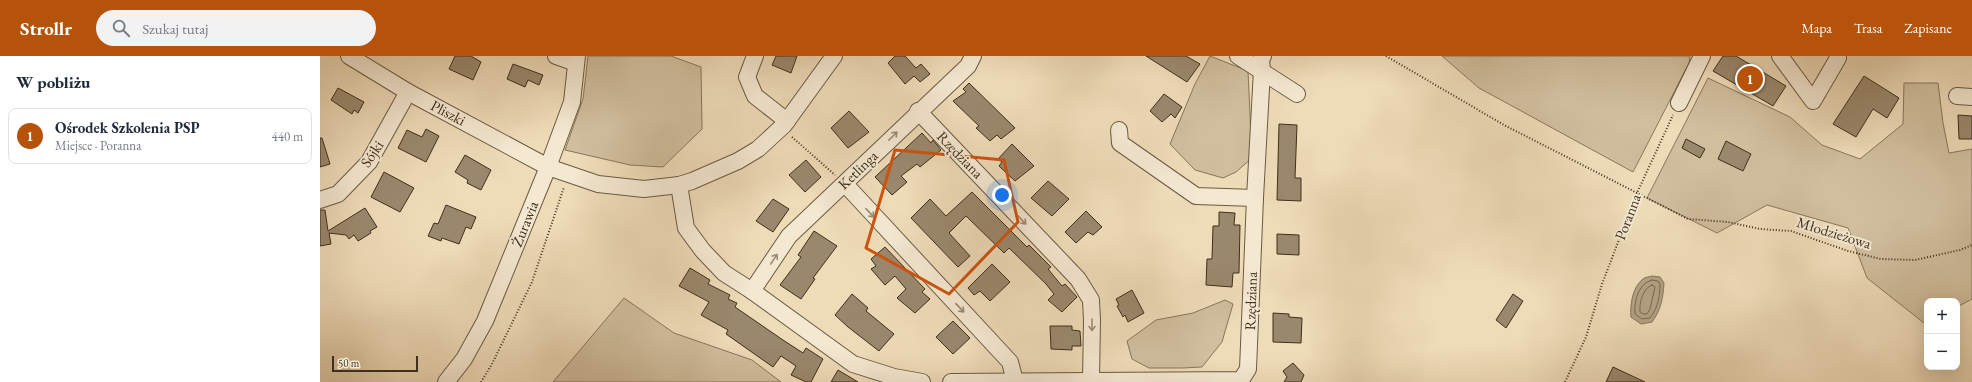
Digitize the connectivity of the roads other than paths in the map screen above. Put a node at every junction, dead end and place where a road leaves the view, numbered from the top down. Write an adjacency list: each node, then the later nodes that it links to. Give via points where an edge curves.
1 (349, 56): 12 (street, Pliszki)
2 (556, 56): 10 (street)
3 (755, 56): 16 (street, via 747,77 755,96)
4 (834, 56): 16 (street, Pliszki)
5 (973, 56): 15 (street, Ketlinga, via 968,66)
6 (1238, 56): 11 (street)
7 (1702, 56): 14 (street)
8 (1780, 56): 9 (street, via 1813,101)
9 (1838, 58)
10 (577, 60): 18 (street, Żurawia, via 572,102)
11 (1262, 63): 13 (street); 21 (street, Rzędziana)
12 (408, 92): 18 (street, Pliszki); 22 (street, Sójki, via 369,162 338,194)
13 (1297, 94)
14 (1679, 103)
15 (918, 111): 19 (street, Ketlinga, one-way to 15); 24 (street, Rzędziana, one-way to 24, via 1078,279 1091,300)
16 (787, 121): 20 (street, Pliszki, via 758,149 738,161)
17 (1119, 130): 21 (street, via 1120,143 1196,196)
18 (548, 167): 20 (street, Pliszki, via 598,184 644,189); 26 (street, Żurawia, via 485,322 464,359)
19 (845, 184): 23 (street, Ketlinga, one-way to 19, via 789,236); 25 (street, one-way to 25, via 1010,362)
20 (679, 185): 23 (street, via 686,228 724,273)
21 (1255, 198): 24 (street, Rzędziana, via 1248,369 1241,380)
22 (320, 200)
23 (752, 291): 27 (street, via 853,364 894,378)
24 (1091, 380): 25 (street, Rzędziana)
25 (1015, 381): 28 (street, Rzędziana)
26 (446, 382)
27 (922, 382)
28 (951, 382)

